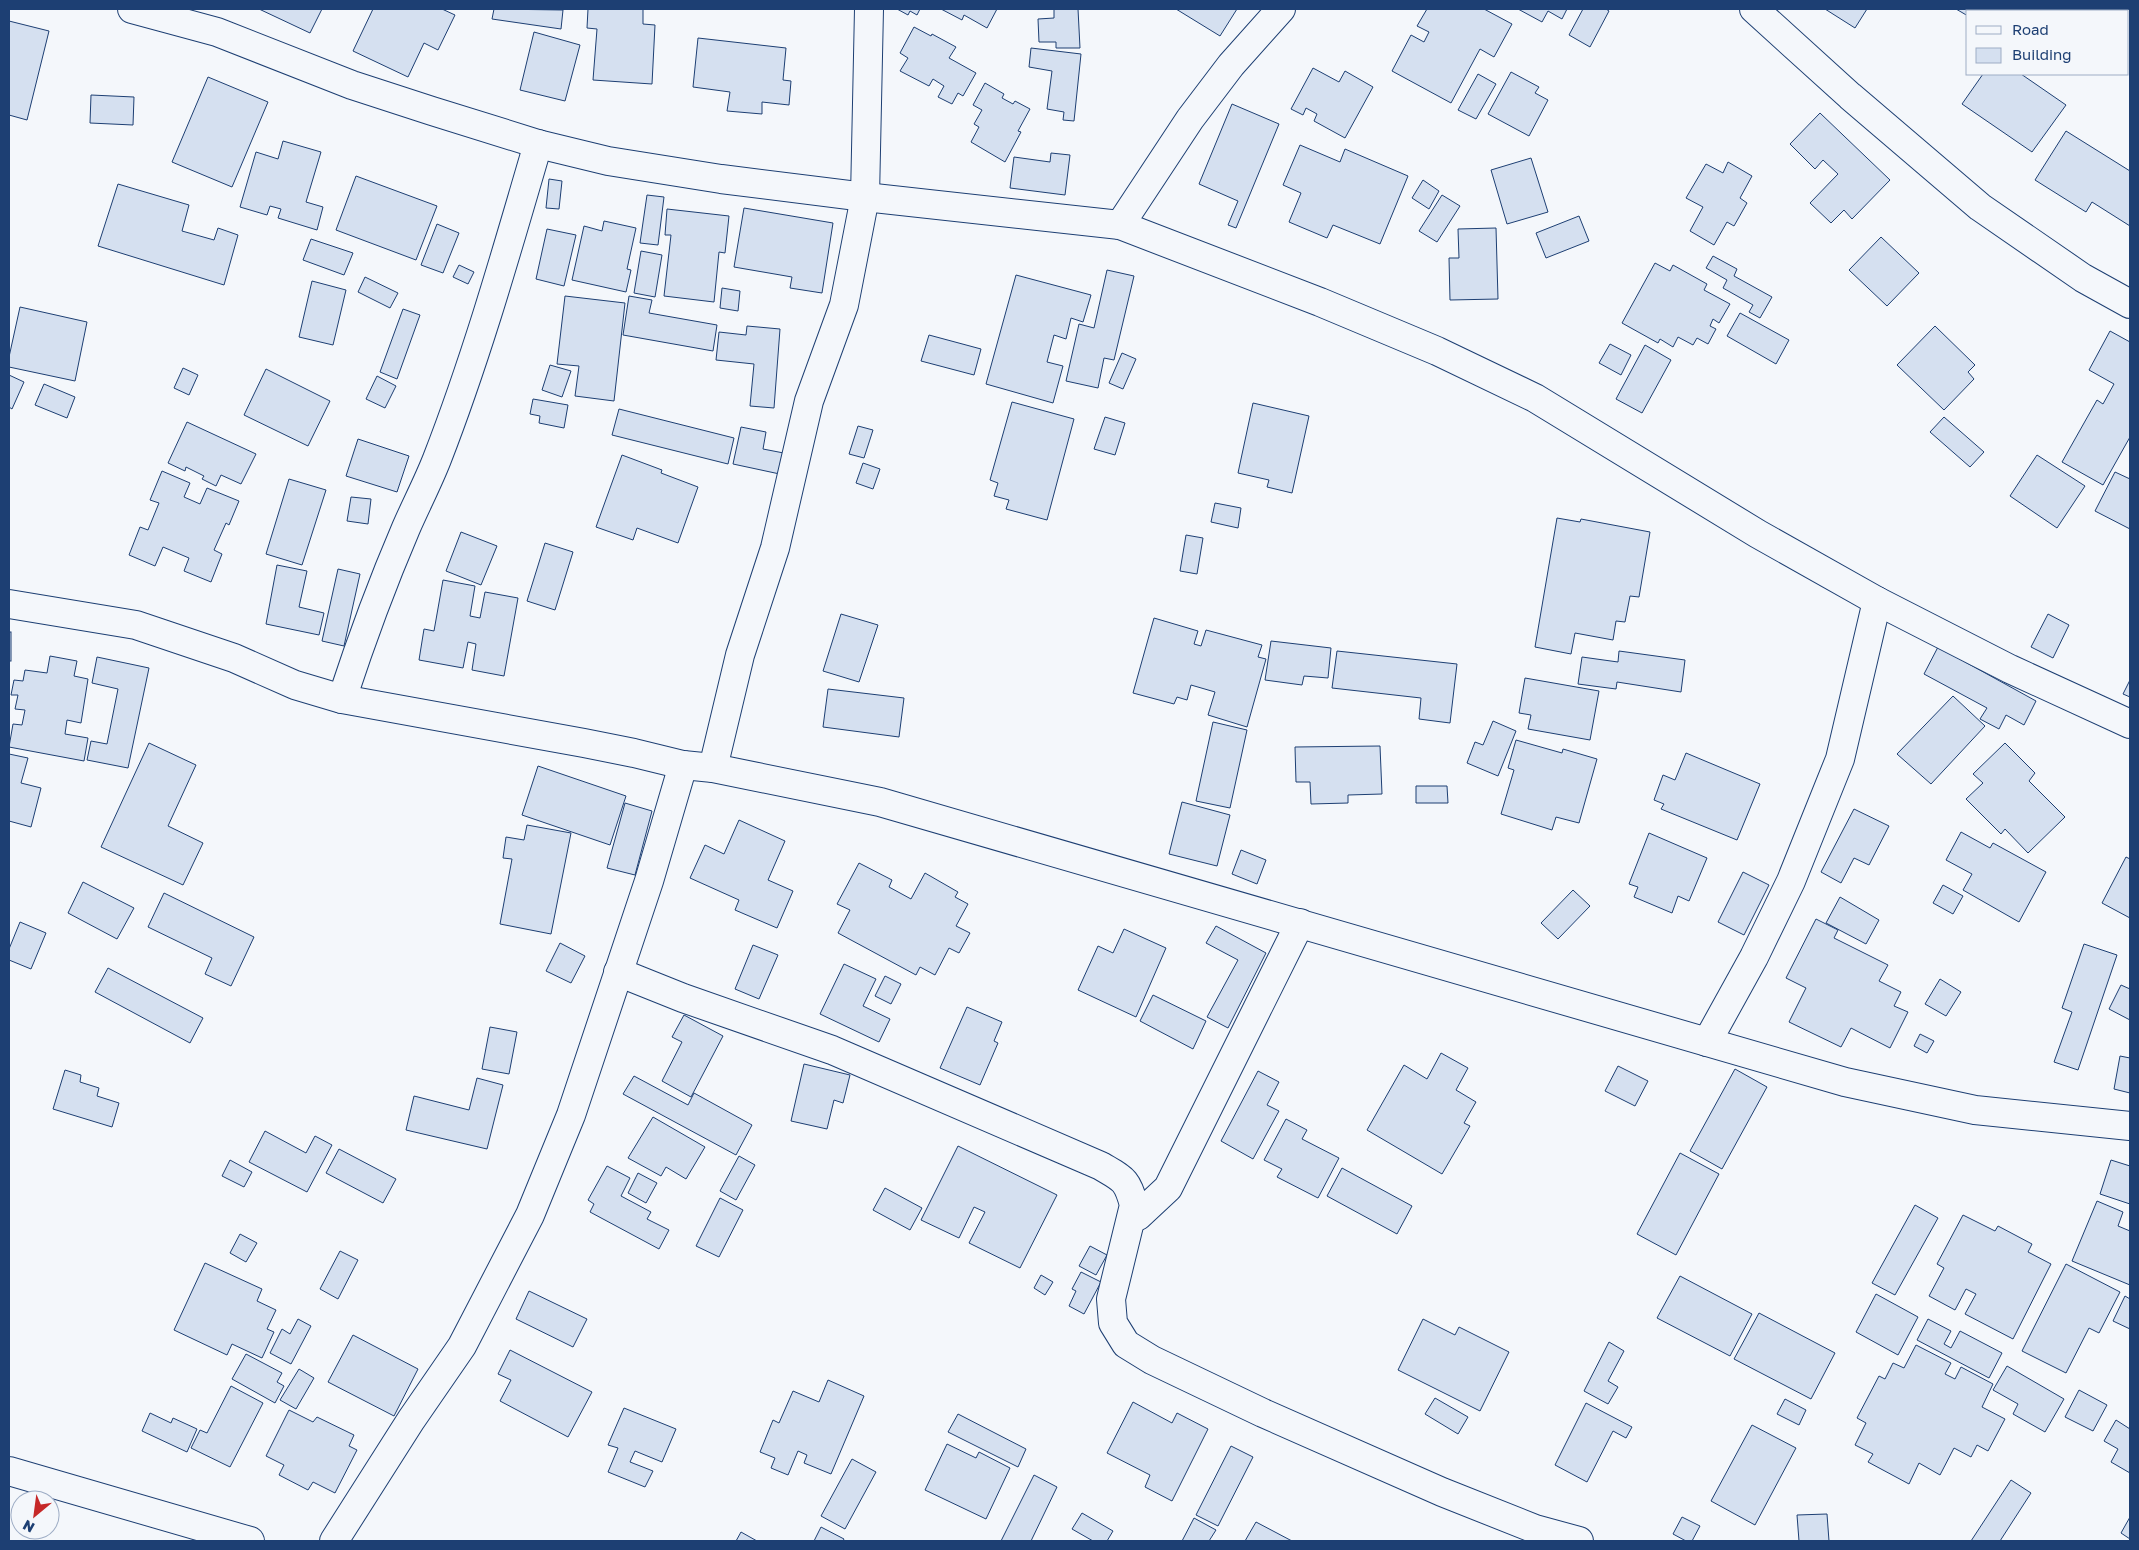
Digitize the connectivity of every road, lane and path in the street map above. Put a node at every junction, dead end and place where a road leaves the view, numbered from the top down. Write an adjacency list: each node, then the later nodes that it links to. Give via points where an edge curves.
1 (132, 9): 5 (street, via 217,32 352,84)
2 (870, 9): 6 (street)
3 (1281, 9): 7 (street, via 1231,65 1196,111)
4 (1754, 9): 8 (street, via 1850,96 1980,206 2083,278)
5 (538, 144): 6 (street, via 608,161); 11 (street, via 462,392 436,462 366,624)
6 (865, 197): 7 (street); 14 (street, via 844,304 809,401 775,548 740,655)
7 (1120, 225): 9 (street, via 1320,302 1437,351 1535,398 1758,534)
8 (2130, 304)
9 (1877, 600): 12 (street, via 2010,669); 17 (street, via 1840,759 1791,881)
10 (9, 604): 11 (street, via 136,624 234,658 295,685)
11 (342, 698): 13 (street, via 626,751)
12 (2130, 724)
13 (683, 765): 14 (street); 16 (street)
14 (713, 768): 15 (street, via 880,802)
15 (1300, 923): 17 (street); 19 (street, via 1168,1188 1138,1216)
16 (618, 972): 19 (street, via 832,1050 1101,1166 1123,1179); 22 (street, via 571,1115 530,1215 462,1346)
17 (1707, 1042): 18 (street, via 1845,1082 1975,1110)
18 (2130, 1126)
19 (1134, 1205): 23 (street, via 1111,1299 1113,1323 1126,1344 1152,1360 1263,1413 1433,1488 1535,1529)
20 (9, 1471): 21 (street)
21 (250, 1541)
22 (334, 1541)
23 (1579, 1541)

